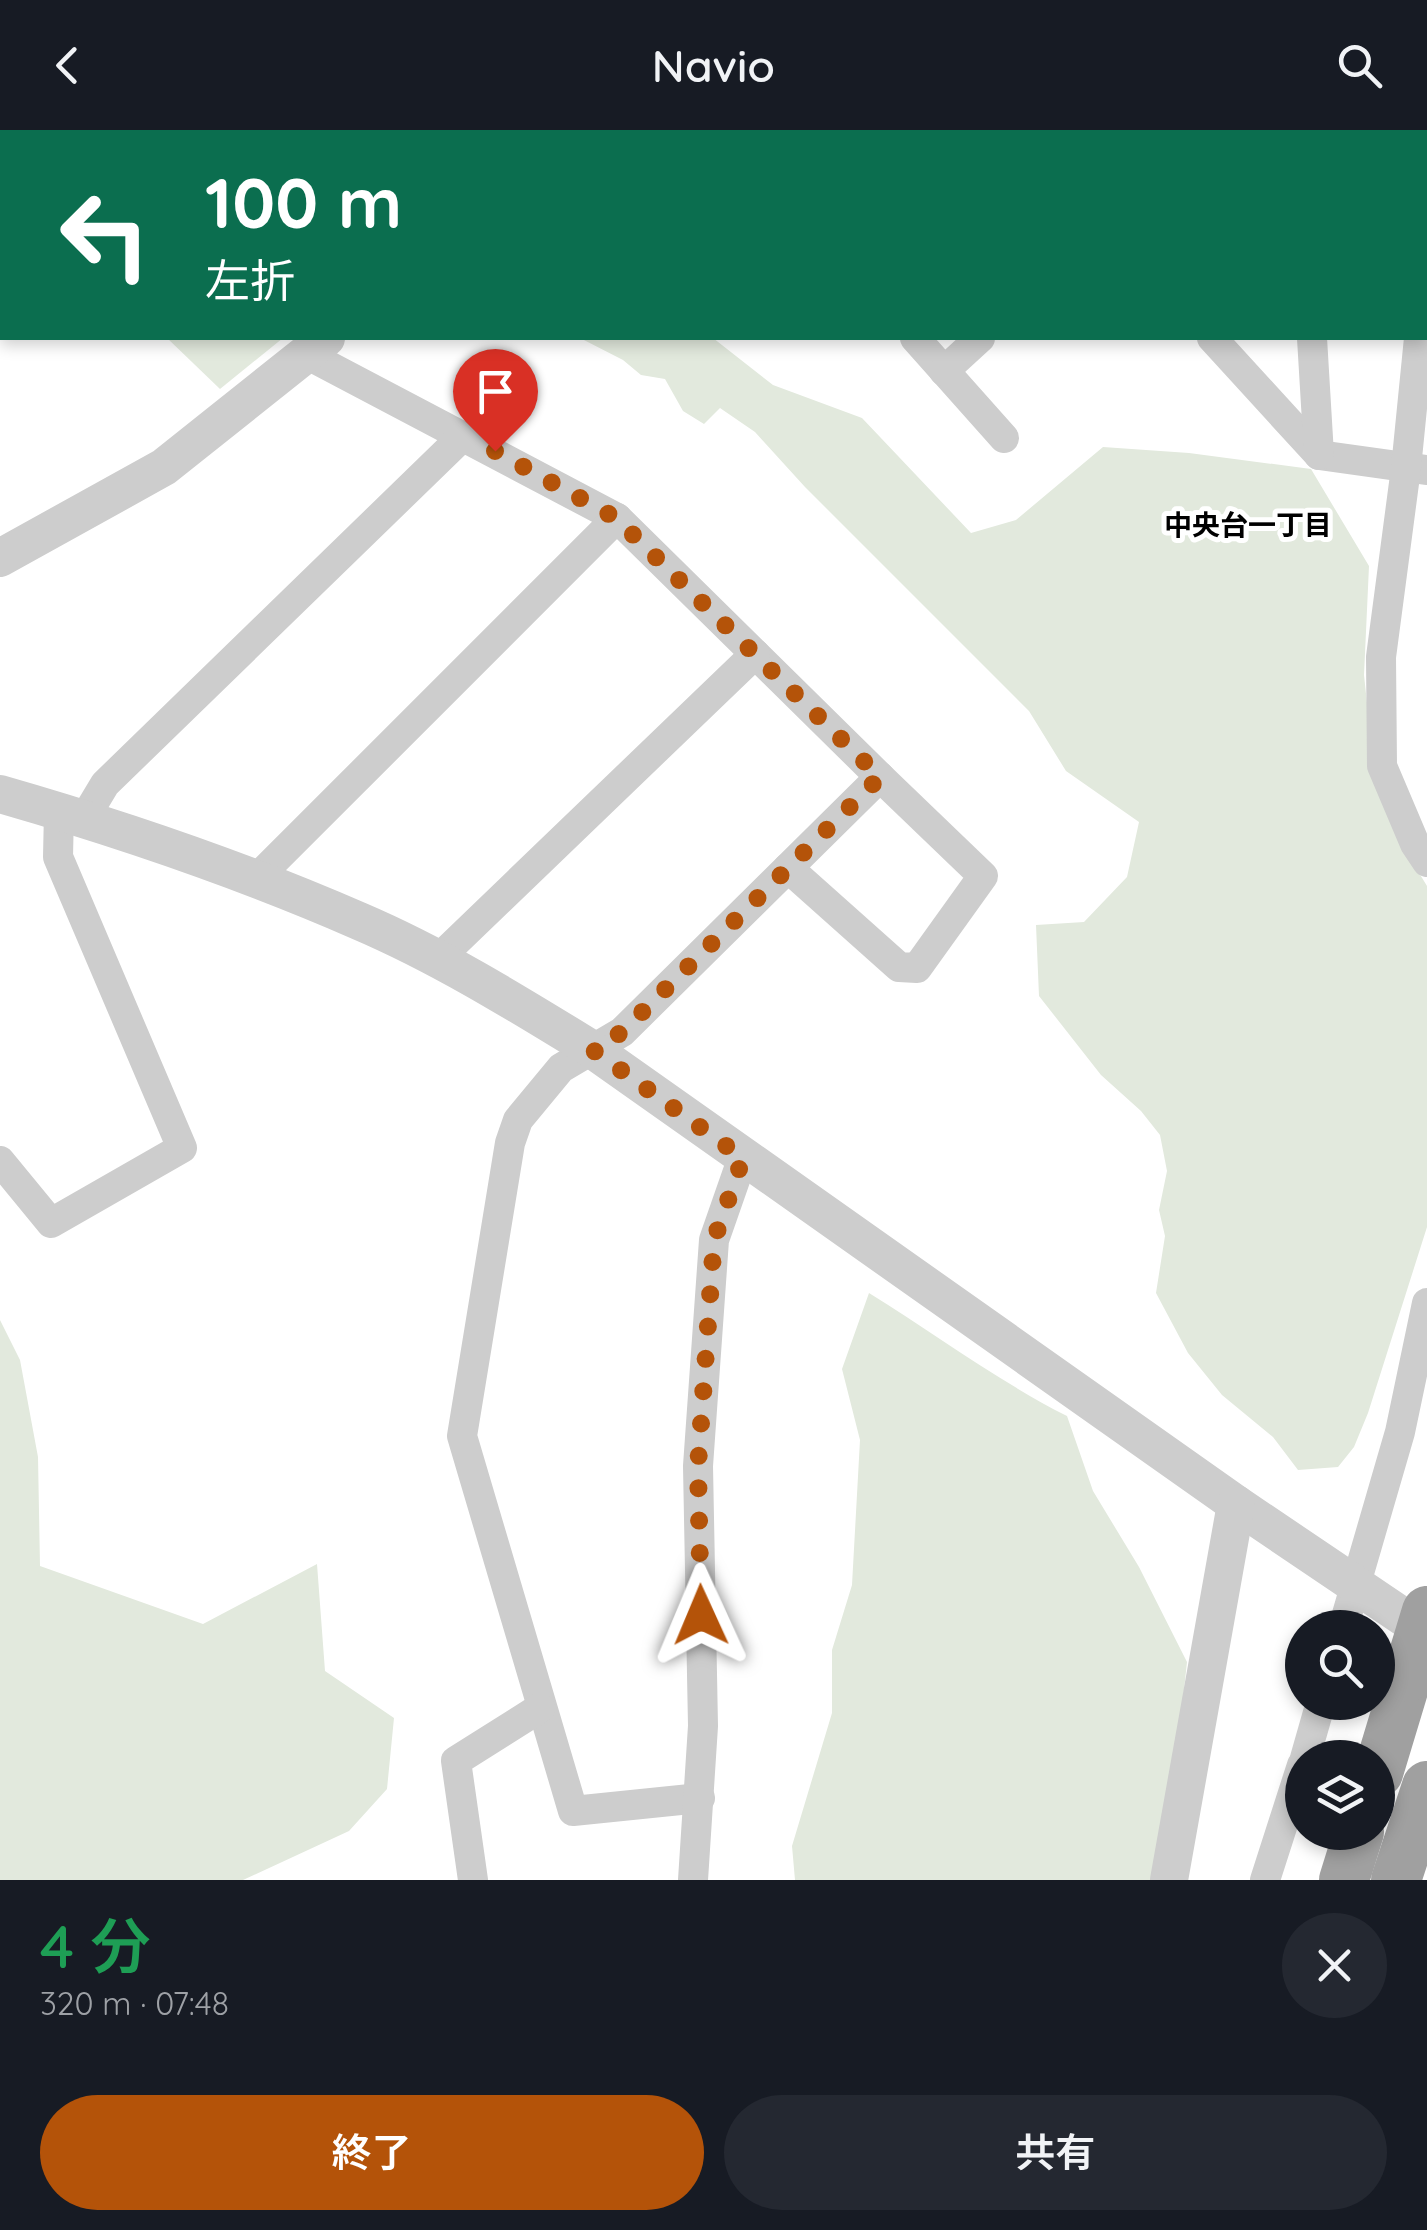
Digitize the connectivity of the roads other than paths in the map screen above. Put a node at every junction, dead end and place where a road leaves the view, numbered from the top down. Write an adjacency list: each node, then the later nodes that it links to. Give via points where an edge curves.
1 (916, 340): 7 (street)
2 (978, 340): 7 (street)
3 (1214, 340): 10 (street)
4 (1312, 340): 10 (street)
5 (1419, 340): 11 (street)
6 (316, 346): 8 (street); 13 (street, via 164,467)
7 (944, 370): 9 (street)
8 (462, 438): 12 (street); 17 (street)
9 (1004, 438)
10 (1319, 455): 11 (street)
11 (1417, 469): 18 (street, via 1381,657 1382,766)
12 (616, 518): 14 (street); 20 (street)
13 (0, 558)
14 (754, 654): 15 (street); 21 (street)
15 (880, 777): 19 (street); 19 (street, via 984,876 917,968 899,967)
16 (0, 794): 17 (street)
17 (72, 815): 20 (street); 24 (street, via 58,857 182,1148 51,1223)
18 (1427, 862)
19 (788, 868): 22 (street, via 622,1032)
20 (256, 880): 21 (street)
21 (437, 960): 22 (street)
22 (593, 1050): 23 (street); 31 (street, via 562,1068 514,1131 462,1436)
23 (743, 1158): 26 (street); 34 (street, via 714,1240 698,1466)
24 (0, 1161)
25 (1427, 1303): 27 (street, via 1400,1432)
26 (1236, 1504): 27 (street); 39 (street)
27 (1356, 1584): 28 (street); 30 (street)
28 (1348, 1610)
29 (1427, 1611): 32 (highway, bridge)
30 (1427, 1633)
31 (540, 1708): 34 (street, via 573,1811); 37 (street, via 456,1761)
32 (1388, 1740)
33 (1427, 1786): 42 (highway)
34 (700, 1798): 38 (street)
35 (1285, 1819): 40 (street)
36 (1353, 1850): 41 (highway)
37 (473, 1880)
38 (693, 1880)
39 (1169, 1880)
40 (1265, 1880)
41 (1344, 1880)
42 (1396, 1880)

